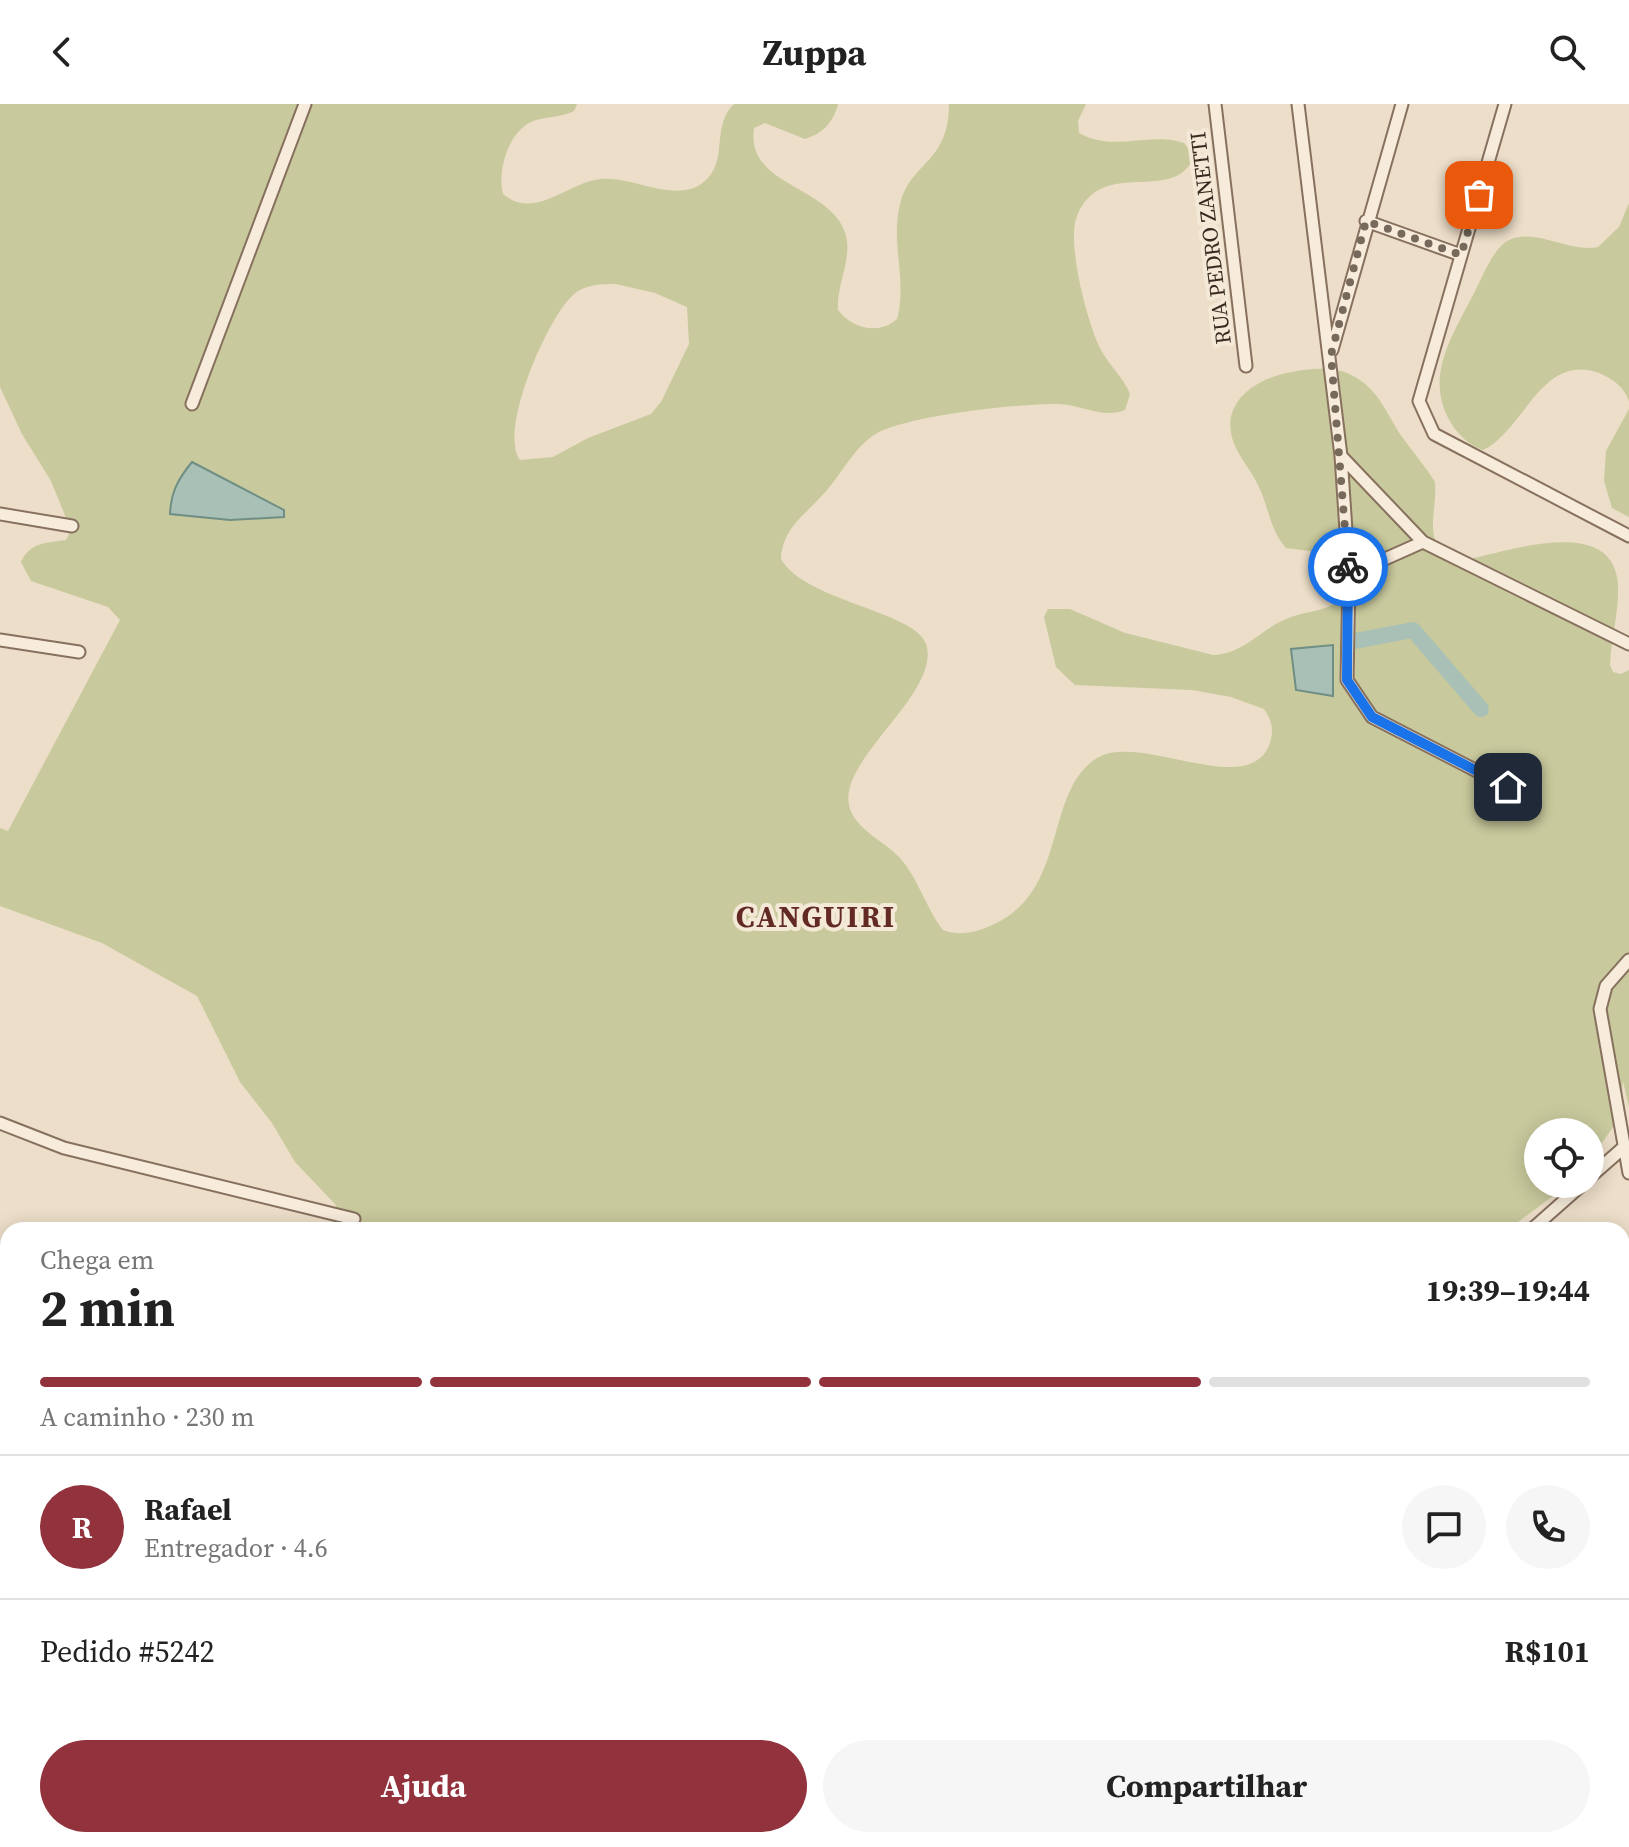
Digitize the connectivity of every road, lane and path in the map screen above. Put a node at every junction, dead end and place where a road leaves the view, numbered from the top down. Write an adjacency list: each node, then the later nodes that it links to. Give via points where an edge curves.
1 (305, 104): 10 (street)
2 (1215, 104): 9 (street, RUA PEDRO ZANETTI)
3 (1298, 104): 8 (street)
4 (1402, 104): 6 (street)
5 (1505, 104): 7 (street)
6 (1366, 221): 7 (street); 8 (street)
7 (1461, 255): 14 (street, via 1419,401 1434,434)
8 (1331, 355): 11 (street)
9 (1246, 366)
10 (192, 404)
11 (1341, 456): 15 (street); 16 (street)
12 (0, 514): 13 (street)
13 (72, 526)
14 (1629, 536)
15 (1423, 542): 16 (street); 18 (street)
16 (1349, 575): 20 (street, via 1347,680 1372,717)
17 (0, 640): 19 (street)
18 (1629, 644)
19 (79, 652)
20 (1508, 787)
21 (1629, 960): 23 (street, via 1606,986 1600,1009)
22 (0, 1123): 27 (street, via 64,1148)
23 (1623, 1148): 24 (street); 25 (street)
24 (1604, 1165)
25 (1629, 1173)
26 (1567, 1198): 28 (street)
27 (354, 1219)
28 (1540, 1222)

